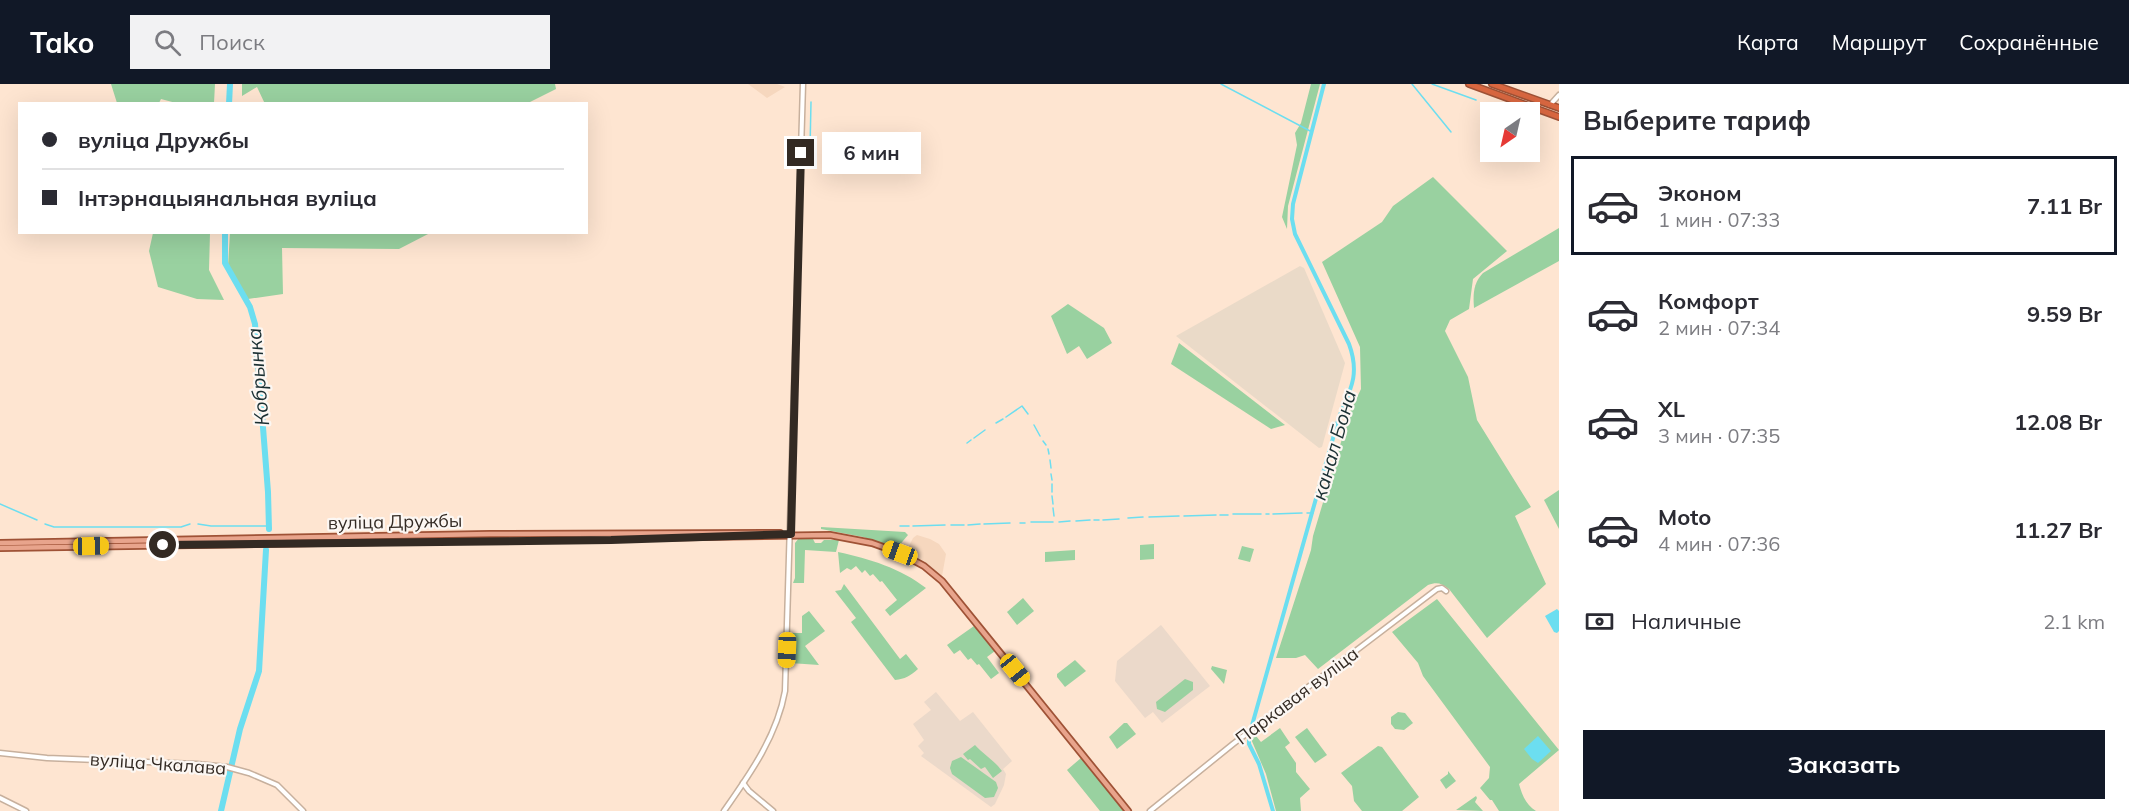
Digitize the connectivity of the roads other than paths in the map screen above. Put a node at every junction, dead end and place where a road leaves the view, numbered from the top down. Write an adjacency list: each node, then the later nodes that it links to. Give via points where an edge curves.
1 (802, 84): 8 (main road)
2 (1469, 84): 7 (highway)
3 (1492, 84): 5 (highway)
4 (1559, 95): 5 (main road)
5 (1550, 105): 6 (highway)
6 (1559, 108)
7 (1559, 117)
8 (791, 534): 10 (main road, вуліца Дружбы); 10 (main road, вуліца Дружбы); 22 (main road, via 784,699 768,742); 28 (main road, вуліца Дружбы, via 848,537 900,553 924,566 962,604)
9 (531, 535): 10 (main road, вуліца Дружбы); 12 (main road, вуліца Дружбы); 15 (main road, via 498,537)
10 (618, 536): 15 (main road, вуліца Дружбы)
11 (196, 538): 14 (main road, вуліца Дружбы); 17 (main road, вуліца Дружбы); 18 (main road, via 191,543)
12 (459, 538): 13 (main road, вуліца Дружбы); 15 (main road, вуліца Дружбы)
13 (422, 539): 14 (main road, вуліца Дружбы); 14 (main road, вуліца Дружбы)
14 (298, 540): 18 (main road, вуліца Дружбы)
15 (495, 541)
16 (0, 543): 17 (main road, вуліца Дружбы)
17 (43, 544): 18 (main road, вуліца Дружбы); 19 (main road, вуліца Дружбы)
18 (163, 545)
19 (0, 548)
20 (1446, 591): 29 (main road, Паркавая вуліца, via 1437,589)
21 (0, 753): 25 (main road, вуліца Чкалава, via 234,769 277,785)
22 (743, 783): 26 (main road); 27 (main road)
23 (0, 798): 24 (main road)
24 (26, 811)
25 (303, 811)
26 (724, 811)
27 (773, 811)
28 (1128, 811)
29 (1150, 811)

